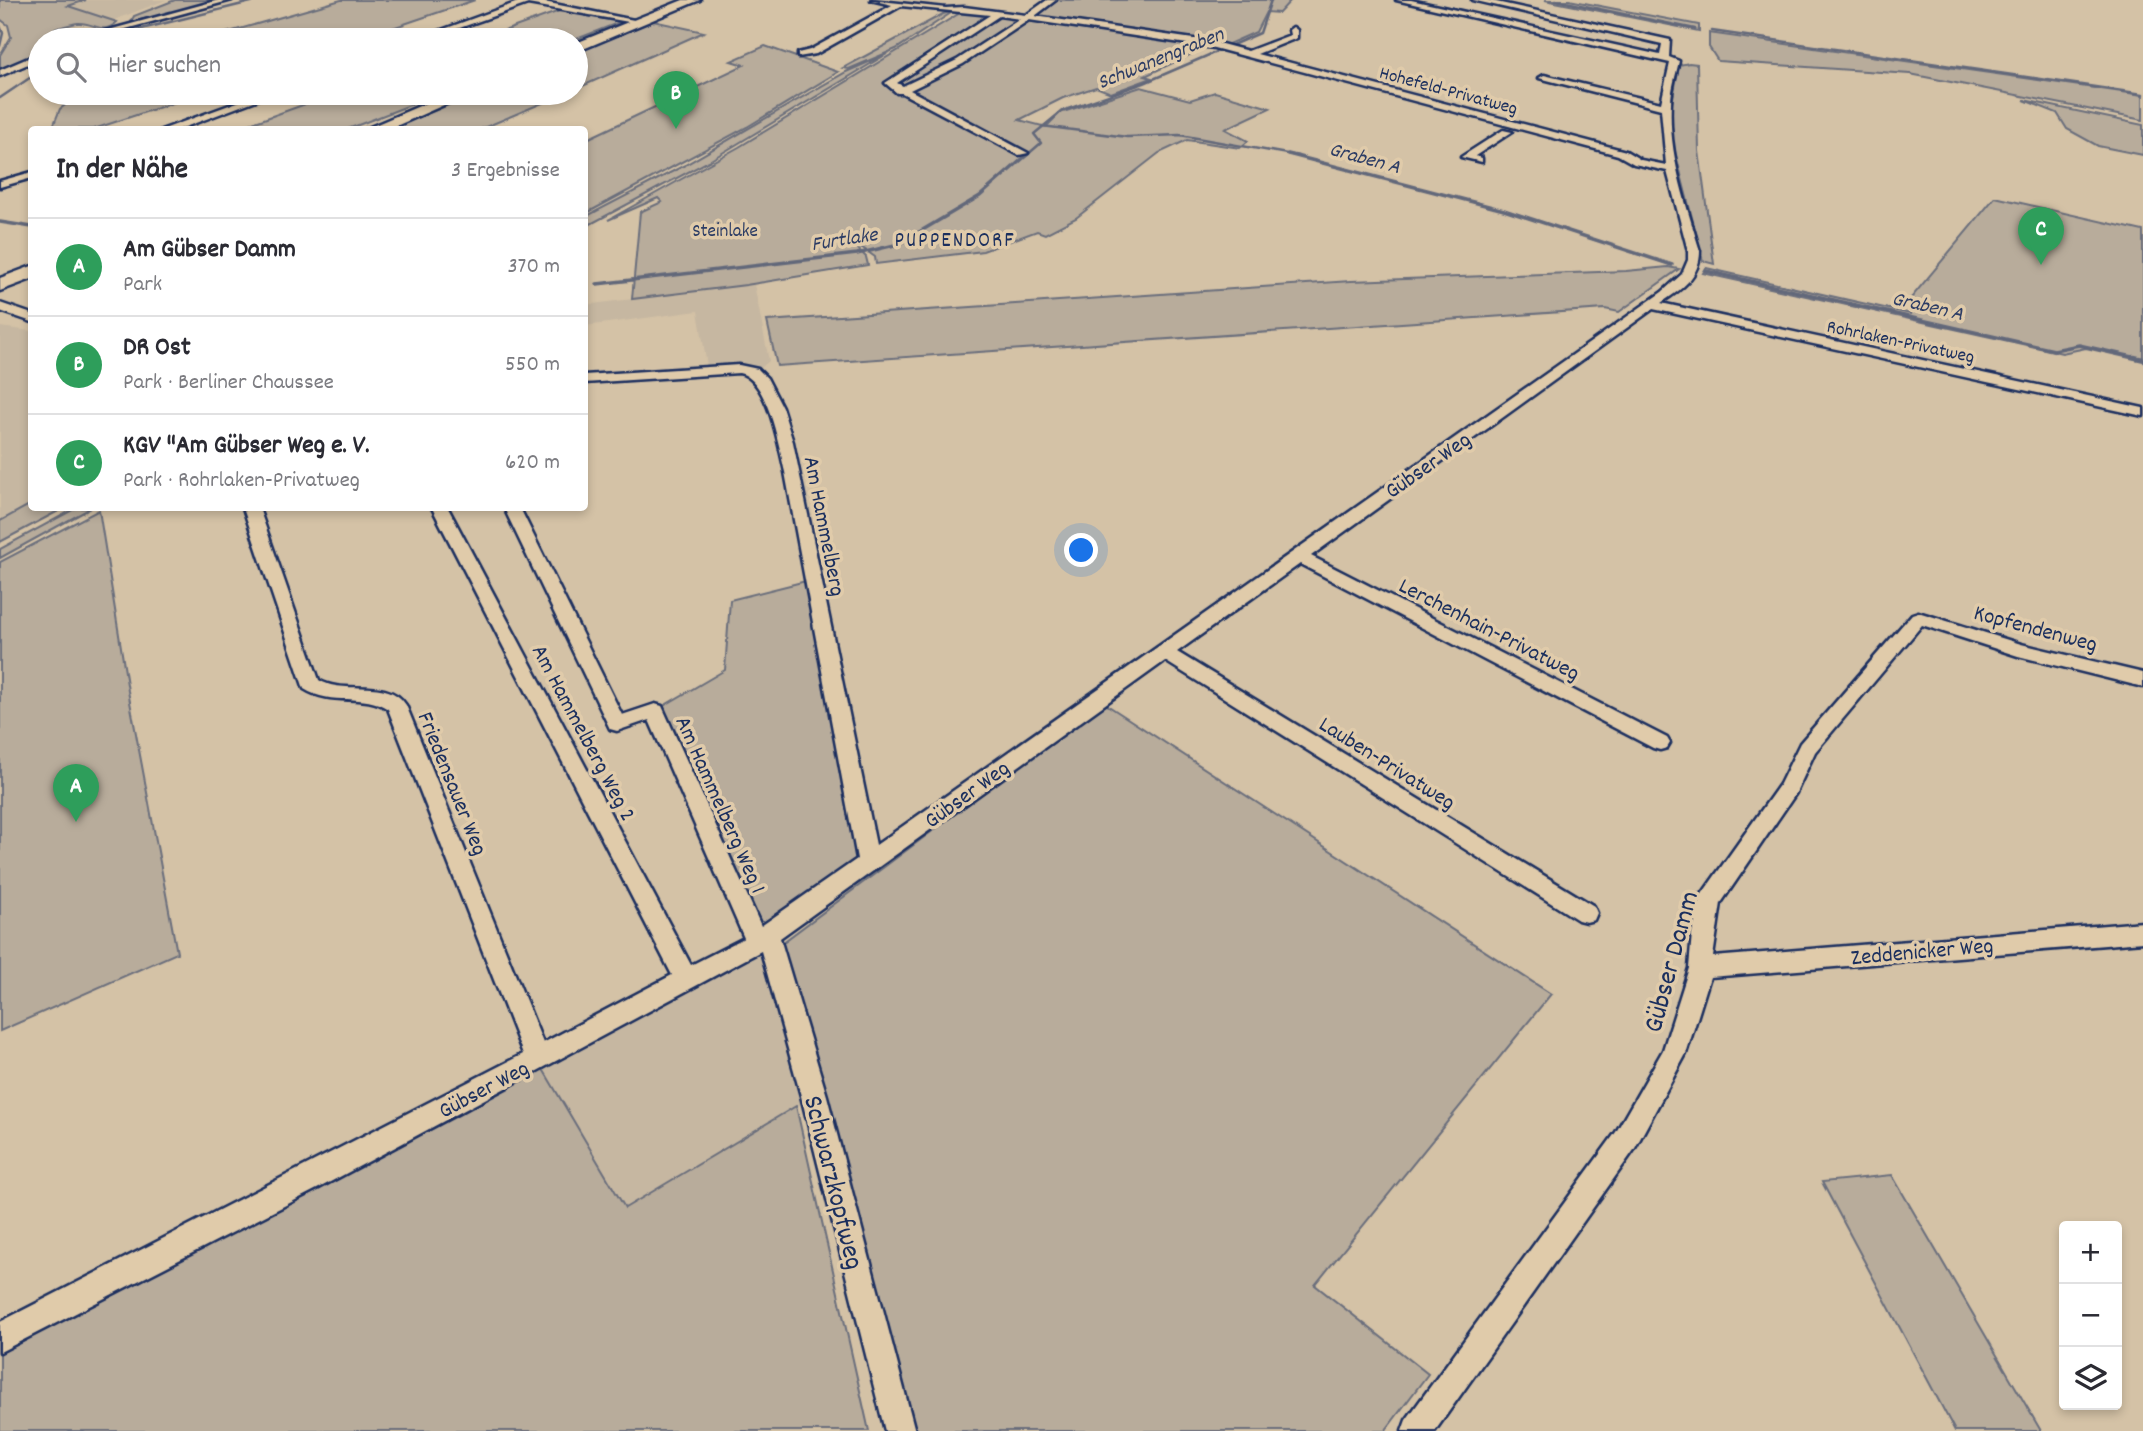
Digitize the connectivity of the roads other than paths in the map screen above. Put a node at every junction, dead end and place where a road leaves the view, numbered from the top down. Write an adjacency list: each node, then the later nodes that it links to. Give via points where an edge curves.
1 (228, 0): 12 (street)
2 (694, 0): 11 (main road)
3 (875, 0): 8 (street, Hohefeld-Privatweg)
4 (1052, 0): 10 (street)
5 (1400, 0): 19 (street)
6 (1476, 0): 19 (street, via 1667,42)
7 (525, 1): 11 (street); 13 (street)
8 (899, 4): 9 (street, Hohefeld-Privatweg); 17 (street)
9 (998, 13): 10 (street, Hohefeld-Privatweg); 22 (street, via 890,83)
10 (1028, 18): 16 (street, Hohefeld-Privatweg); 22 (street, via 927,81)
11 (640, 22): 15 (main road)
12 (122, 28)
13 (451, 28)
14 (1293, 30): 16 (street, via 1294,36)
15 (588, 43)
16 (1240, 52): 28 (street, Hohefeld-Privatweg, via 1234,57); 31 (street, Hohefeld-Privatweg, via 1622,153)
17 (801, 55)
18 (28, 60): 20 (street)
19 (1670, 60): 25 (street, Gübser Weg)
20 (0, 73)
21 (1544, 78): 25 (street)
22 (896, 88): 29 (street)
23 (236, 105): 26 (street)
24 (433, 105): 27 (main road)
25 (1666, 107): 32 (street, Gübser Weg)
26 (177, 126)
27 (381, 126)
28 (1507, 132): 30 (street, Hohefeld-Privatweg, via 1466,157); 31 (street, Hohefeld-Privatweg)
29 (1023, 153)
30 (1478, 160)
31 (1638, 162): 32 (street, Hohefeld-Privatweg)
32 (1672, 169): 39 (street, Gübser Weg, via 1696,263 1685,279)
33 (28, 177): 34 (street)
34 (0, 184)
35 (28, 266): 37 (main road)
36 (28, 274): 38 (main road)
37 (0, 277)
38 (0, 285)
39 (1651, 305): 43 (street, Rohrlaken-Privatweg); 47 (street, Gübser Weg)
40 (0, 307): 41 (street)
41 (28, 317)
42 (588, 379): 52 (street, Am Hammelberg, via 739,369 760,378 790,461)
43 (2143, 412)
44 (252, 511): 58 (street, Friedensauer Weg, via 311,684 330,694 379,695 396,705)
45 (442, 511): 57 (street, Am Hammelberg Weg 2)
46 (513, 511): 55 (street, Am Hammelberg Weg 1, via 617,724 655,711)
47 (1298, 556): 49 (street, Gübser Weg); 51 (street, Lerchenhain-Privatweg)
48 (1918, 618): 50 (street, Kopfendenweg, via 2018,650); 56 (street, Gübser Damm, via 1807,748 1789,788 1710,900)
49 (1164, 652): 52 (street, Gübser Weg); 53 (street, Lauben-Privatweg)
50 (2143, 680)
51 (1660, 743)
52 (869, 863): 55 (street, Gübser Weg)
53 (1586, 913)
54 (2143, 932): 56 (street, Zeddenicker Weg)
55 (762, 939): 57 (street, Gübser Weg); 60 (street, Schwarzkopfweg, via 814,1096)
56 (1701, 968): 61 (street, Gübser Damm, via 1674,1054 1625,1142)
57 (687, 980): 58 (street, Gübser Weg)
58 (537, 1059): 59 (street, Gübser Weg)
59 (0, 1337)
60 (900, 1431)
61 (1417, 1431)

